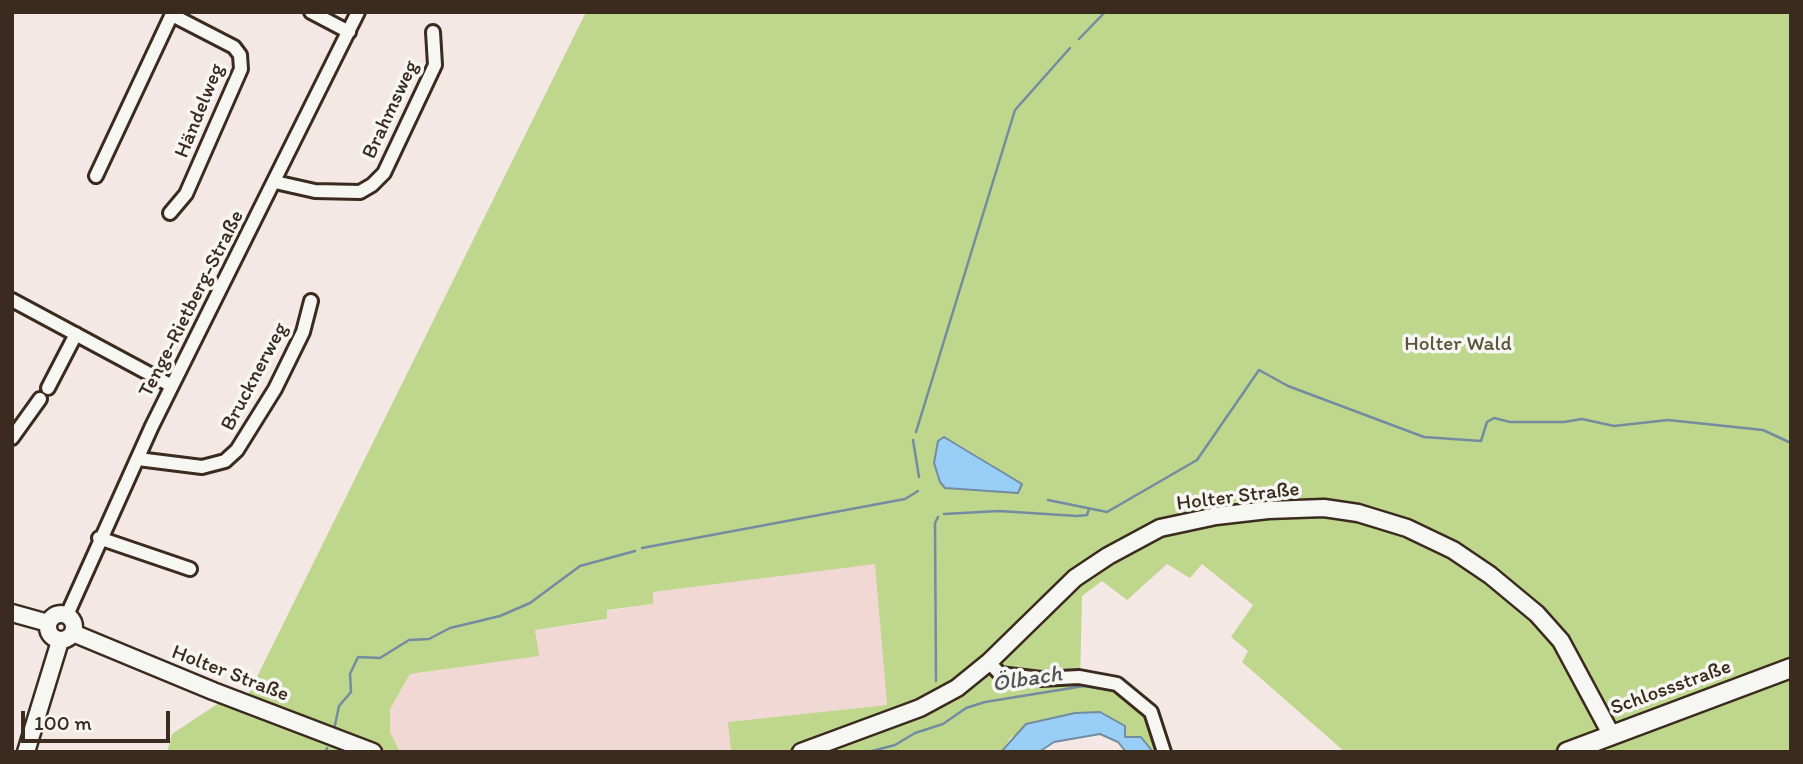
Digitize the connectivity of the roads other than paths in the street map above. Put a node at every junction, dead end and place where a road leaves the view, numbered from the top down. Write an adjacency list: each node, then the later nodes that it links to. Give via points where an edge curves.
1 (312, 12): 4 (street)
2 (358, 12): 4 (street, Tenge-Rietberg-Straße)
3 (173, 13): 6 (street, Händelweg); 8 (street, Händelweg, via 234,47 241,69 186,194)
4 (349, 32): 7 (street, Tenge-Rietberg-Straße)
5 (433, 32): 7 (street, Brahmsweg, via 435,65 384,173 372,185 360,192 314,191)
6 (96, 176)
7 (275, 182): 12 (street, Tenge-Rietberg-Straße)
8 (170, 213)
9 (12, 300): 11 (street)
10 (311, 301): 14 (street, Brucknerweg, via 303,332 275,389 237,450 225,461 202,467)
11 (76, 334): 12 (street); 13 (street, via 44,393)
12 (172, 386): 14 (street, Tenge-Rietberg-Straße)
13 (12, 438)
14 (138, 459): 15 (street, Tenge-Rietberg-Straße)
15 (99, 538): 16 (street); 18 (street, Tenge-Rietberg-Straße)
16 (190, 569)
17 (12, 613): 19 (street)
18 (67, 615): 19 (street, via 54,616); 20 (street, via 73,621)
19 (48, 623): 20 (street, via 50,635)
20 (66, 637): 24 (street); 25 (street, Holter Straße)
21 (989, 662): 23 (street, Holter Straße, via 1075,578 1160,528 1229,514 1324,509 1358,513 1407,528 1453,550 1490,575 1561,641); 26 (street, Holter Straße, via 934,702); 27 (street, via 1000,674 1079,677 1117,684 1152,712)
22 (1791, 668): 23 (main road, Schlossstraße)
23 (1611, 734): 28 (main road, Schlossstraße)
24 (26, 752)
25 (373, 752)
26 (801, 752)
27 (1164, 752)
28 (1567, 752)

